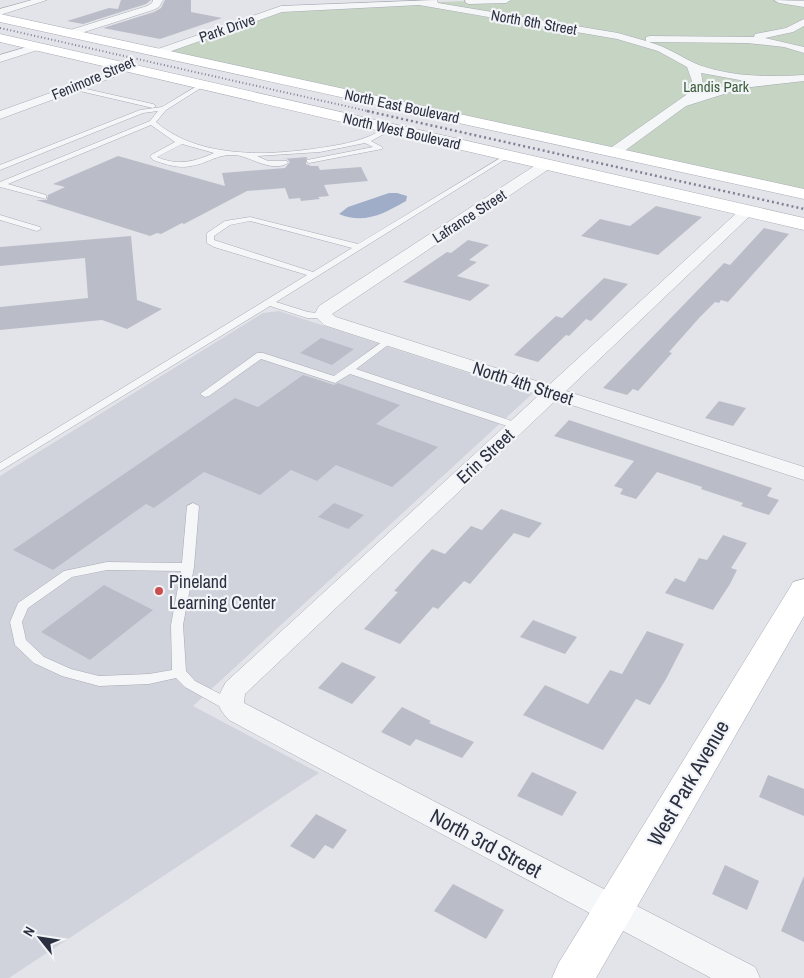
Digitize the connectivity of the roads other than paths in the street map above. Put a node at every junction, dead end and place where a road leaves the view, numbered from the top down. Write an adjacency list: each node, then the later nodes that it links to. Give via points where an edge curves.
1 (42, 0): 8 (street)
2 (158, 0): 11 (street, via 150,8)
3 (506, 0): 5 (street, Park Drive)
4 (779, 0): 6 (street)
5 (421, 3): 7 (street, Park Drive); 12 (street, North 6th Street)
6 (804, 4)
7 (281, 5): 17 (street, Park Drive)
8 (0, 12)
9 (0, 18): 11 (main road, North East Boulevard)
10 (802, 24): 14 (street, via 768,34); 16 (street, via 796,30)
11 (71, 33): 17 (main road, North East Boulevard)
12 (618, 36): 14 (street, North 6th Street); 19 (street, North 6th Street, via 662,49)
13 (0, 38): 15 (main road, North West Boulevard)
14 (730, 39): 16 (street, North 6th Street); 19 (street, via 689,47 682,55)
15 (37, 47): 18 (street); 20 (main road, North West Boulevard)
16 (804, 48)
17 (159, 52): 20 (main road, Fenimore Street); 34 (main road, North East Boulevard)
18 (0, 59)
19 (689, 63): 22 (street, North 6th Street, via 725,76); 25 (street, via 697,76 698,86)
20 (123, 67): 23 (main road, North West Boulevard); 24 (street, Fenimore Street)
21 (804, 77): 22 (street, North 6th Street)
22 (781, 79): 25 (street, via 726,88)
23 (202, 85): 26 (lane); 29 (main road, North West Boulevard)
24 (73, 88): 26 (lane); 27 (street, Fenimore Street)
25 (685, 103): 34 (street)
26 (164, 109): 28 (lane); 41 (lane, via 142,111)
27 (0, 115)
28 (152, 122): 31 (lane); 42 (lane)
29 (392, 128): 30 (lane); 36 (main road, North West Boulevard)
30 (365, 140): 32 (lane); 37 (lane, via 380,148)
31 (181, 142): 33 (lane); 33 (lane, via 153,156 185,166)
32 (312, 150): 35 (lane); 37 (lane)
33 (221, 152): 35 (lane)
34 (614, 152): 43 (main road, North East Boulevard)
35 (248, 155): 39 (lane, via 267,163)
36 (508, 155): 40 (main road, North West Boulevard); 49 (lane)
37 (320, 160): 38 (lane)
38 (308, 161)
39 (284, 163)
40 (547, 164): 45 (main road, North West Boulevard); 52 (street, Lafrance Street, via 325,310)
41 (0, 168)
42 (0, 184): 44 (lane)
43 (804, 194)
44 (43, 197)
45 (747, 211): 47 (main road, North West Boulevard); 55 (street, Erin Street)
46 (0, 217): 48 (lane)
47 (804, 224)
48 (37, 229)
49 (358, 248): 50 (lane); 50 (lane, via 250,219 228,223 210,235 210,241 217,245)
50 (315, 275): 51 (lane)
51 (270, 303): 52 (lane, via 307,315); 58 (lane)
52 (324, 316): 53 (street, North 4th Street)
53 (389, 340): 54 (lane); 55 (street, North 4th Street)
54 (349, 370): 56 (lane, via 335,380 260,356); 57 (lane)
55 (552, 392): 57 (street, Erin Street); 59 (street, North 4th Street)
56 (205, 394)
57 (517, 426): 64 (street, Erin Street, via 235,689 230,698)
58 (0, 468)
59 (804, 474)
60 (193, 506): 61 (lane)
61 (188, 567): 63 (lane, via 177,625); 63 (lane, via 107,566 68,574 22,606 16,622 20,642 39,660 67,673 100,681)
62 (804, 589): 65 (main road, West Park Avenue)
63 (179, 674): 64 (lane, via 190,684)
64 (231, 706): 65 (street, North 3rd Street, via 238,713)
65 (614, 910): 66 (main road, West Park Avenue); 67 (street, North 3rd Street)
66 (573, 978)
67 (743, 978)

